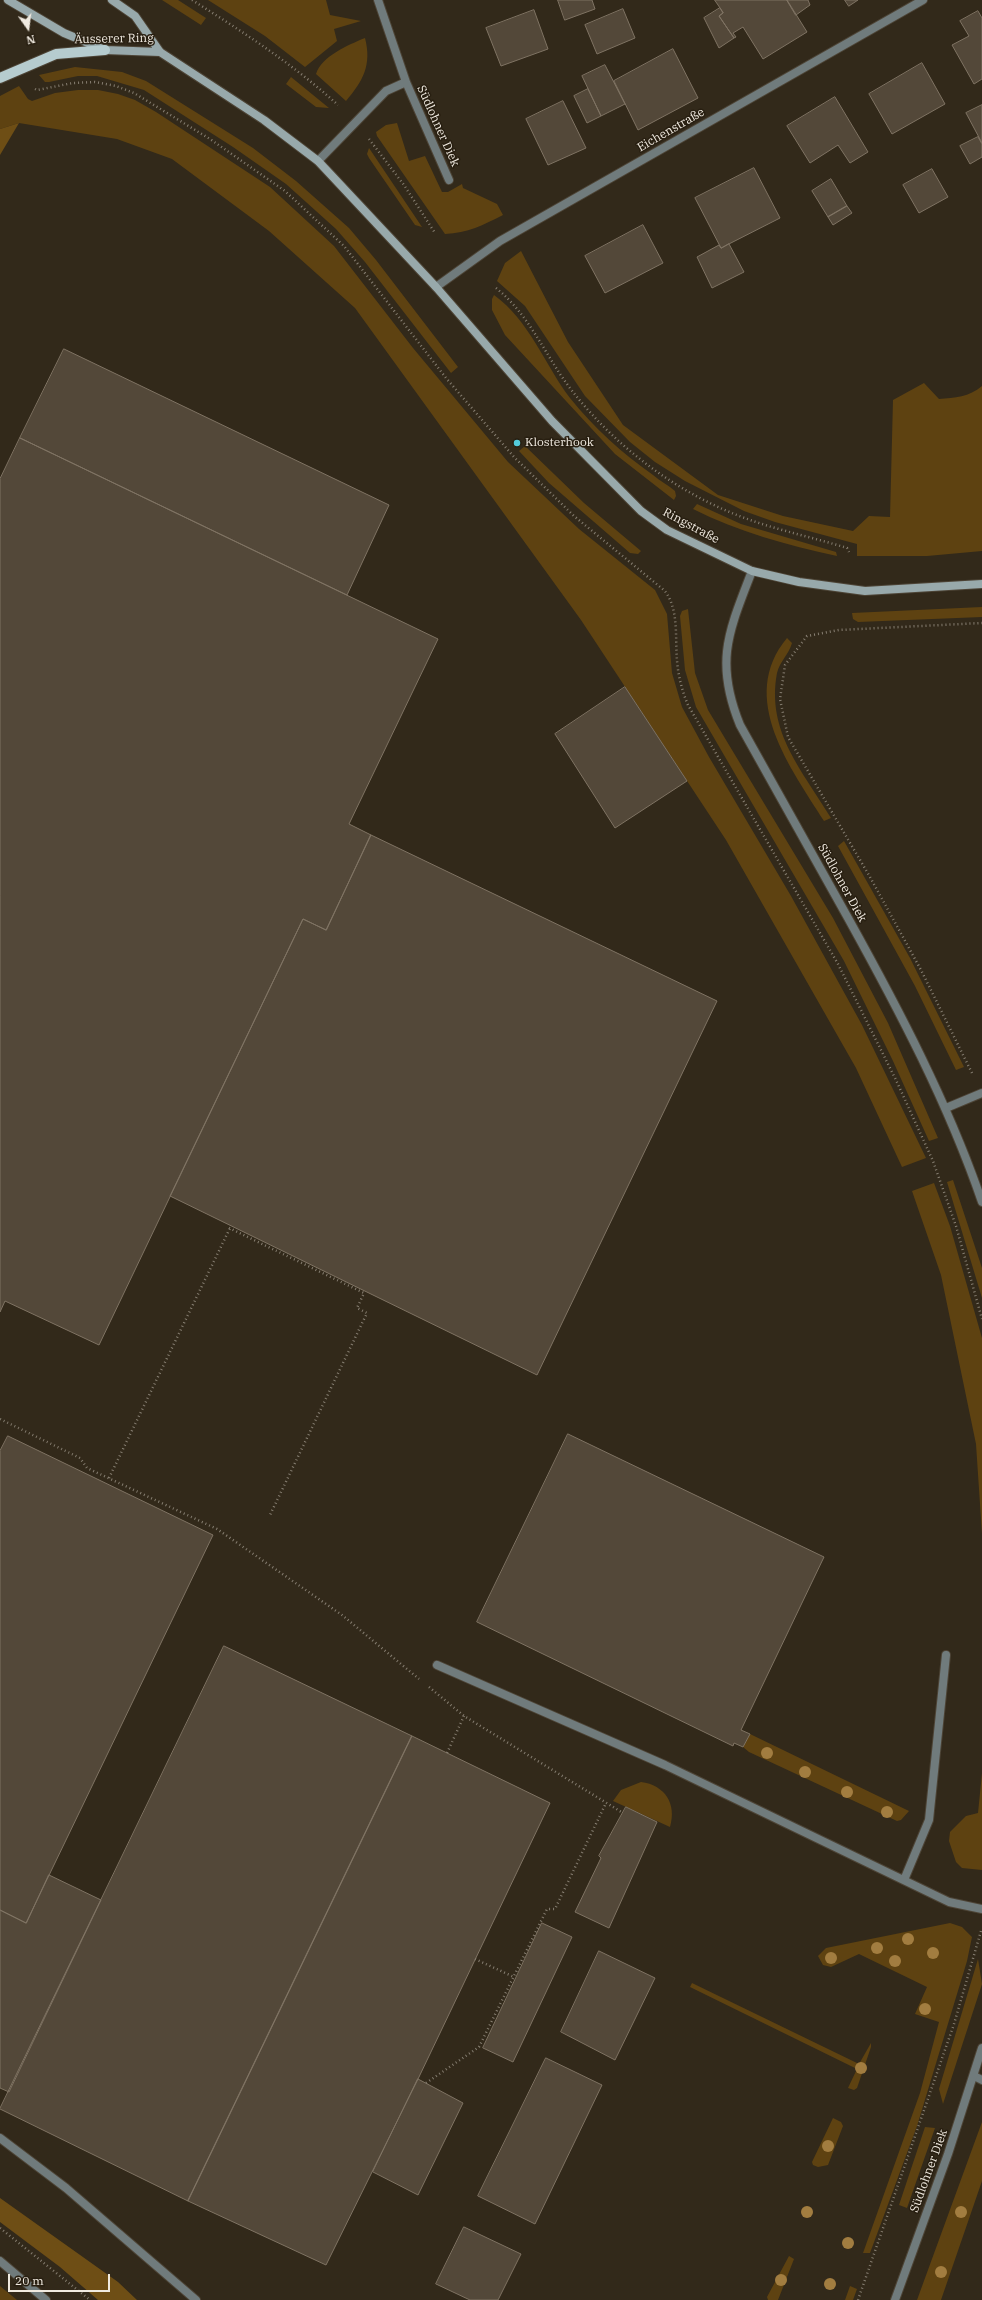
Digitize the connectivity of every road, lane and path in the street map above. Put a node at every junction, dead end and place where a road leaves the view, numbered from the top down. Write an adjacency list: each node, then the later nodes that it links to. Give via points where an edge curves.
1 (8, 0): 6 (main road, via 64,33)
2 (112, 0): 7 (main road, via 135,16)
3 (192, 0): 11 (path, via 259,42)
4 (378, 0): 9 (street, Südlohner Diek)
5 (923, 0): 16 (street, Eichenstraße, via 500,241)
6 (105, 50): 7 (main road, Äusserer Ring); 8 (main road, Äusserer Ring, via 56,54)
7 (160, 52): 13 (main road, Ringstraße, via 264,120)
8 (0, 78)
9 (406, 82): 13 (street, Südlohner Diek, via 386,90); 14 (street, Südlohner Diek)
10 (33, 87): 25 (path, via 37,90 94,82 134,93 210,139 285,191 344,246 446,378 514,457 574,516 665,590 670,598 675,623 677,661 684,695 838,964 896,1080 933,1161 956,1226)
11 (338, 106)
12 (369, 139): 15 (path, via 404,185)
13 (318, 161): 16 (main road, Ringstraße)
14 (449, 180)
15 (435, 233)
16 (436, 286): 19 (main road, Ringstraße, via 552,421 642,511 667,530)
17 (496, 288): 18 (path, via 512,301 530,324 573,392 604,427 641,460 692,494 719,508 780,530 847,548)
18 (849, 552)
19 (752, 571): 20 (main road, Ringstraße, via 799,582 865,591); 23 (street, Südlohner Diek, via 729,632 725,653 731,705 883,980)
20 (982, 584)
21 (982, 624): 22 (path, via 840,630 807,636 785,665 780,699 788,737 921,970)
22 (981, 1093): 23 (street)
23 (946, 1108): 24 (street, Südlohner Diek, via 965,1151)
24 (982, 1202)
25 (982, 1319)
26 (0, 1419): 27 (path, via 80,1458 87,1468)
27 (109, 1478): 28 (path, via 230,1227 364,1293 357,1308 367,1313); 31 (path, via 217,1529 342,1615)
28 (270, 1515)
29 (946, 1655): 37 (street, via 929,1820)
30 (437, 1665): 37 (street, via 665,1765)
31 (421, 1681)
32 (427, 1686): 33 (path)
33 (464, 1716): 34 (path); 35 (path)
34 (447, 1753)
35 (606, 1802): 36 (path); 41 (path, via 556,1910 547,1909)
36 (623, 1813)
37 (904, 1880): 38 (street, via 949,1902)
38 (982, 1908)
39 (982, 1926): 52 (path, via 954,2024)
40 (475, 1959): 41 (path)
41 (514, 1977): 45 (path, via 479,2047)
42 (982, 2048): 43 (street, Südlohner Diek)
43 (974, 2076): 44 (street); 53 (street, Südlohner Diek)
44 (982, 2080)
45 (426, 2083)
46 (0, 2138): 51 (street, via 66,2188)
47 (0, 2228): 50 (path)
48 (0, 2261): 49 (street)
49 (46, 2300)
50 (90, 2300)
51 (196, 2300)
52 (858, 2300)
53 (895, 2300)

